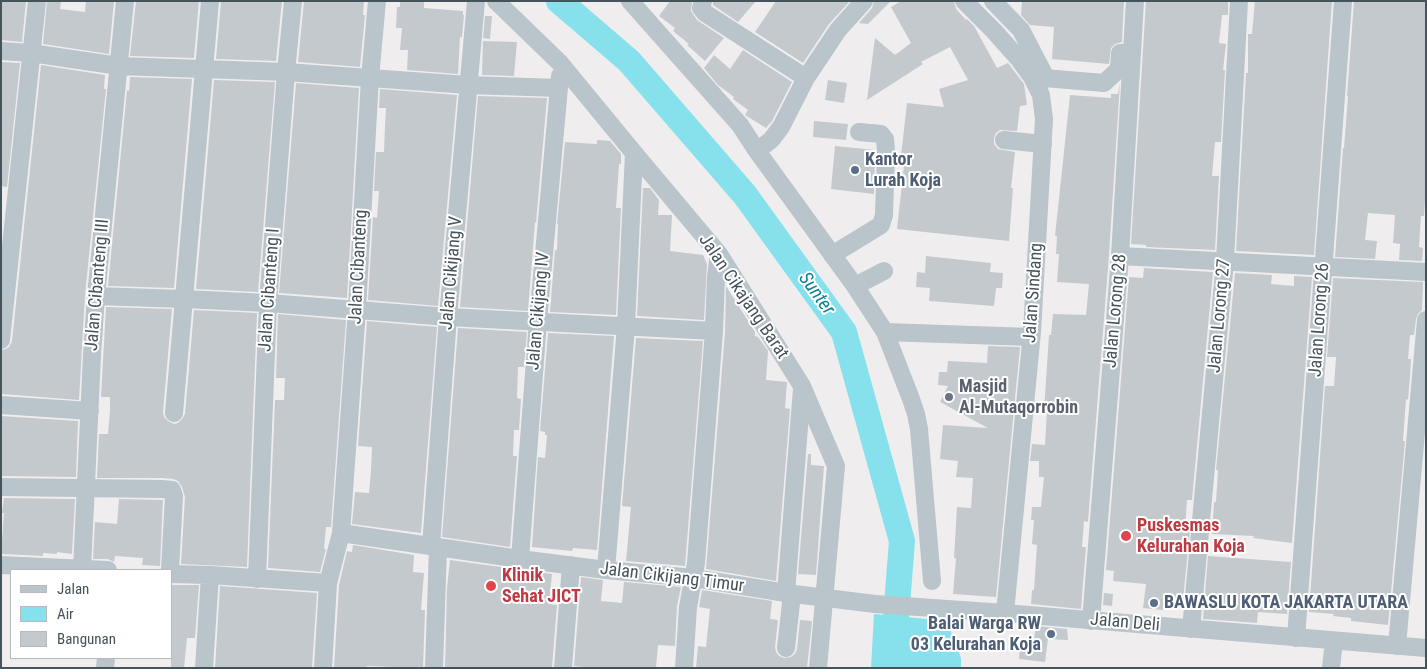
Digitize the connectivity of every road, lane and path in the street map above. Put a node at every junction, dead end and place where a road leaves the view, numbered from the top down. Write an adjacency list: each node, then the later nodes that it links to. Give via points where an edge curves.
1 (37, 1): 17 (street)
2 (125, 1): 20 (street, Jalan Cibanteng III)
3 (210, 1): 21 (street)
4 (293, 1): 22 (street, Jalan Cibanteng I)
5 (377, 1): 23 (street, Jalan Cibanteng)
6 (476, 1): 26 (street, Jalan Cikijang V)
7 (496, 1): 19 (street, Jalan Cikajang Barat)
8 (630, 1): 31 (street, via 740,125)
9 (704, 1): 24 (street, via 702,8 705,13)
10 (864, 1): 24 (street, via 838,30)
11 (964, 1): 25 (street, Jalan Sindang)
12 (993, 1): 25 (street, via 1020,30)
13 (1135, 1): 18 (street, Jalan Lorong 28)
14 (1240, 1): 37 (street, Jalan Lorong 27)
15 (1343, 1): 38 (street, Jalan Lorong 26)
16 (1, 51): 17 (street)
17 (31, 53): 20 (street); 33 (street)
18 (1132, 53): 25 (street, via 1120,53 1119,69 1104,83); 36 (street, Jalan Lorong 28)
19 (560, 63): 27 (street, Jalan Cikijang IV); 32 (street, Jalan Cikajang Barat)
20 (119, 66): 21 (street); 42 (street, Jalan Cibanteng III)
21 (204, 68): 22 (street); 43 (street)
22 (286, 72): 23 (street); 44 (street, Jalan Cibanteng I)
23 (370, 78): 26 (street); 46 (street, Jalan Cibanteng)
24 (806, 78): 31 (street, via 781,127)
25 (1039, 78): 30 (street, Jalan Sindang, via 1044,119)
26 (468, 85): 27 (street); 47 (street, Jalan Cikijang V)
27 (559, 88): 49 (street, Jalan Cikijang IV)
28 (859, 132): 35 (street, via 880,134 885,139 884,215 881,225)
29 (1004, 140): 30 (street)
30 (1043, 144): 53 (street, Jalan Sindang)
31 (757, 151): 35 (street)
32 (634, 154): 34 (street, Jalan Cikajang Barat); 50 (street)
33 (6, 248): 45 (street)
34 (719, 254): 51 (street); 55 (street, Jalan Cikajang Barat)
35 (832, 255): 41 (street)
36 (1120, 256): 37 (street); 78 (street, Jalan Lorong 28)
37 (1226, 262): 38 (street); 79 (street, Jalan Lorong 27)
38 (1324, 267): 40 (street); 80 (street, Jalan Lorong 26)
39 (884, 271): 41 (street)
40 (1426, 272)
41 (855, 286): 52 (street)
42 (96, 296): 43 (street); 57 (street, Jalan Cibanteng III)
43 (183, 298): 44 (street); 58 (street)
44 (268, 303): 46 (street); 72 (street, Jalan Cibanteng I)
45 (3, 306): 54 (street)
46 (357, 309): 47 (street); 61 (street, Jalan Cibanteng)
47 (448, 317): 49 (street); 62 (street, Jalan Cikijang V)
48 (1426, 320): 83 (street)
49 (538, 321): 50 (street); 63 (street, Jalan Cikijang IV)
50 (626, 326): 51 (street); 68 (street)
51 (714, 331): 71 (street)
52 (885, 332): 53 (street); 73 (street, via 919,429)
53 (1031, 337): 77 (street, Jalan Sindang)
54 (1, 340)
55 (802, 386): 75 (street); 76 (street, Jalan Cikajang Barat, via 836,466)
56 (1, 405): 57 (street)
57 (90, 411): 60 (street, Jalan Cibanteng III)
58 (174, 413)
59 (1, 488): 60 (street)
60 (86, 488): 66 (street, Jalan Cibanteng III); 67 (street, via 172,490)
61 (341, 532): 62 (street, Jalan Cikijang Timur); 74 (street, Jalan Cibanteng)
62 (434, 546): 63 (street, Jalan Cikijang Timur); 88 (street, Jalan Cikijang V)
63 (520, 559): 65 (street, Jalan Cikijang Timur)
64 (1, 565): 66 (street)
65 (571, 565): 68 (street, Jalan Cikijang Timur); 89 (street)
66 (82, 569)
67 (170, 569)
68 (606, 570): 71 (street, Jalan Cikijang Timur)
69 (172, 574): 70 (street)
70 (210, 575): 72 (street); 86 (street)
71 (694, 578): 75 (street, Jalan Cikijang Timur); 90 (street, via 688,607)
72 (257, 579): 74 (street)
73 (932, 581)
74 (328, 583): 87 (street, Jalan Cibanteng)
75 (789, 594): 76 (street, Jalan Cikijang Timur); 84 (street)
76 (832, 599): 77 (street, Jalan Deli); 91 (street, Jalan Cikajang Barat)
77 (1005, 613): 78 (street, Jalan Deli)
78 (1090, 621): 79 (street, Jalan Deli)
79 (1192, 629): 80 (street, Jalan Deli)
80 (1296, 638): 82 (street, Jalan Deli)
81 (1426, 640): 85 (street)
82 (1334, 641): 83 (street, Jalan Deli); 92 (street)
83 (1397, 646): 85 (street, Jalan Deli)
84 (786, 648)
85 (1425, 648)
86 (204, 668)
87 (323, 668)
88 (434, 668)
89 (563, 668)
90 (684, 668)
91 (818, 668)
92 (1331, 668)

